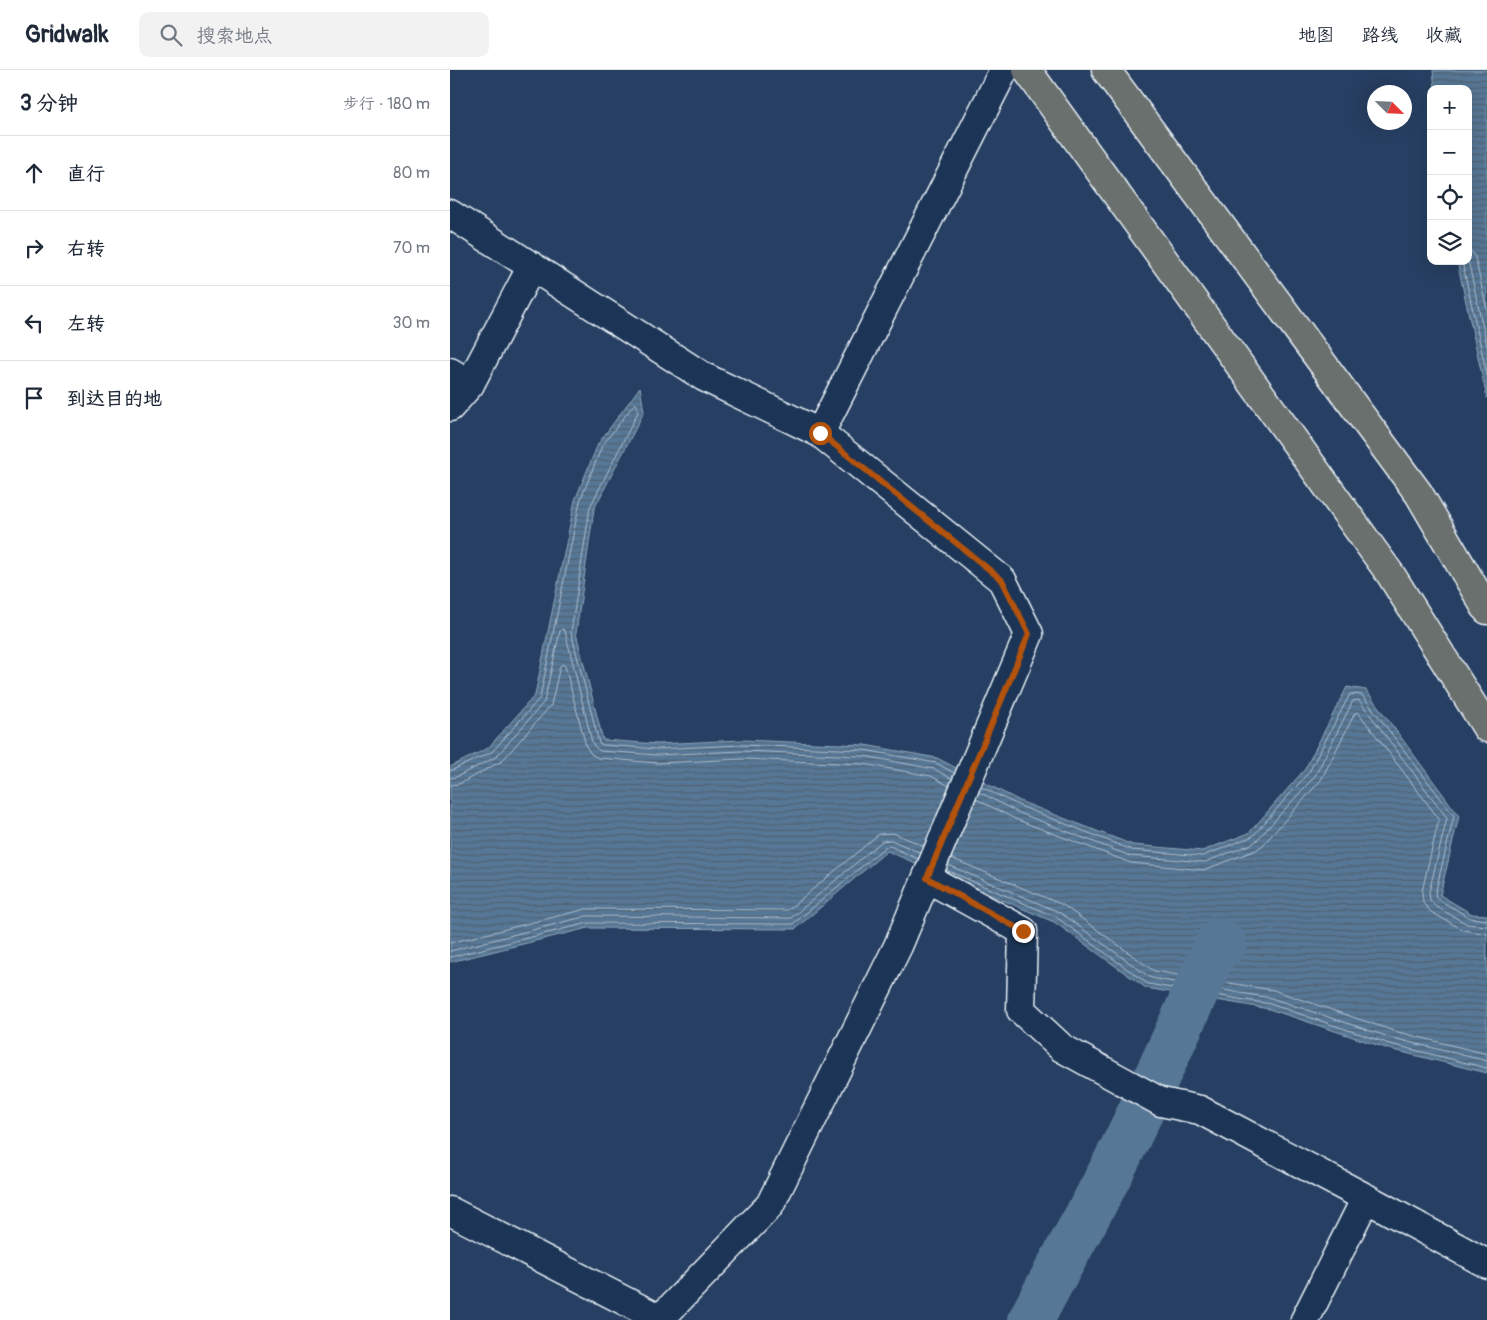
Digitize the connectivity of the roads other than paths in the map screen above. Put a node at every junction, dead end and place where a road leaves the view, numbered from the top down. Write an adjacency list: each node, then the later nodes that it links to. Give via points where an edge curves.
1 (1004, 70): 8 (street)
2 (1027, 70): 10 (highway, via 1391,575)
3 (1106, 70): 9 (highway, via 1419,494)
4 (450, 214): 5 (street)
5 (532, 266): 6 (street); 8 (street, via 704,377)
6 (460, 378): 7 (street)
7 (450, 408)
8 (820, 433): 11 (street, via 1002,580 1029,634)
9 (1487, 610)
10 (1487, 728)
11 (927, 878): 12 (street, via 1023,931 1021,1010 1062,1048 1160,1102 1200,1110); 13 (street, via 898,946 770,1205 660,1319)
12 (1366, 1198): 14 (street); 15 (street)
13 (450, 1211)
14 (1487, 1264)
15 (1305, 1320)

